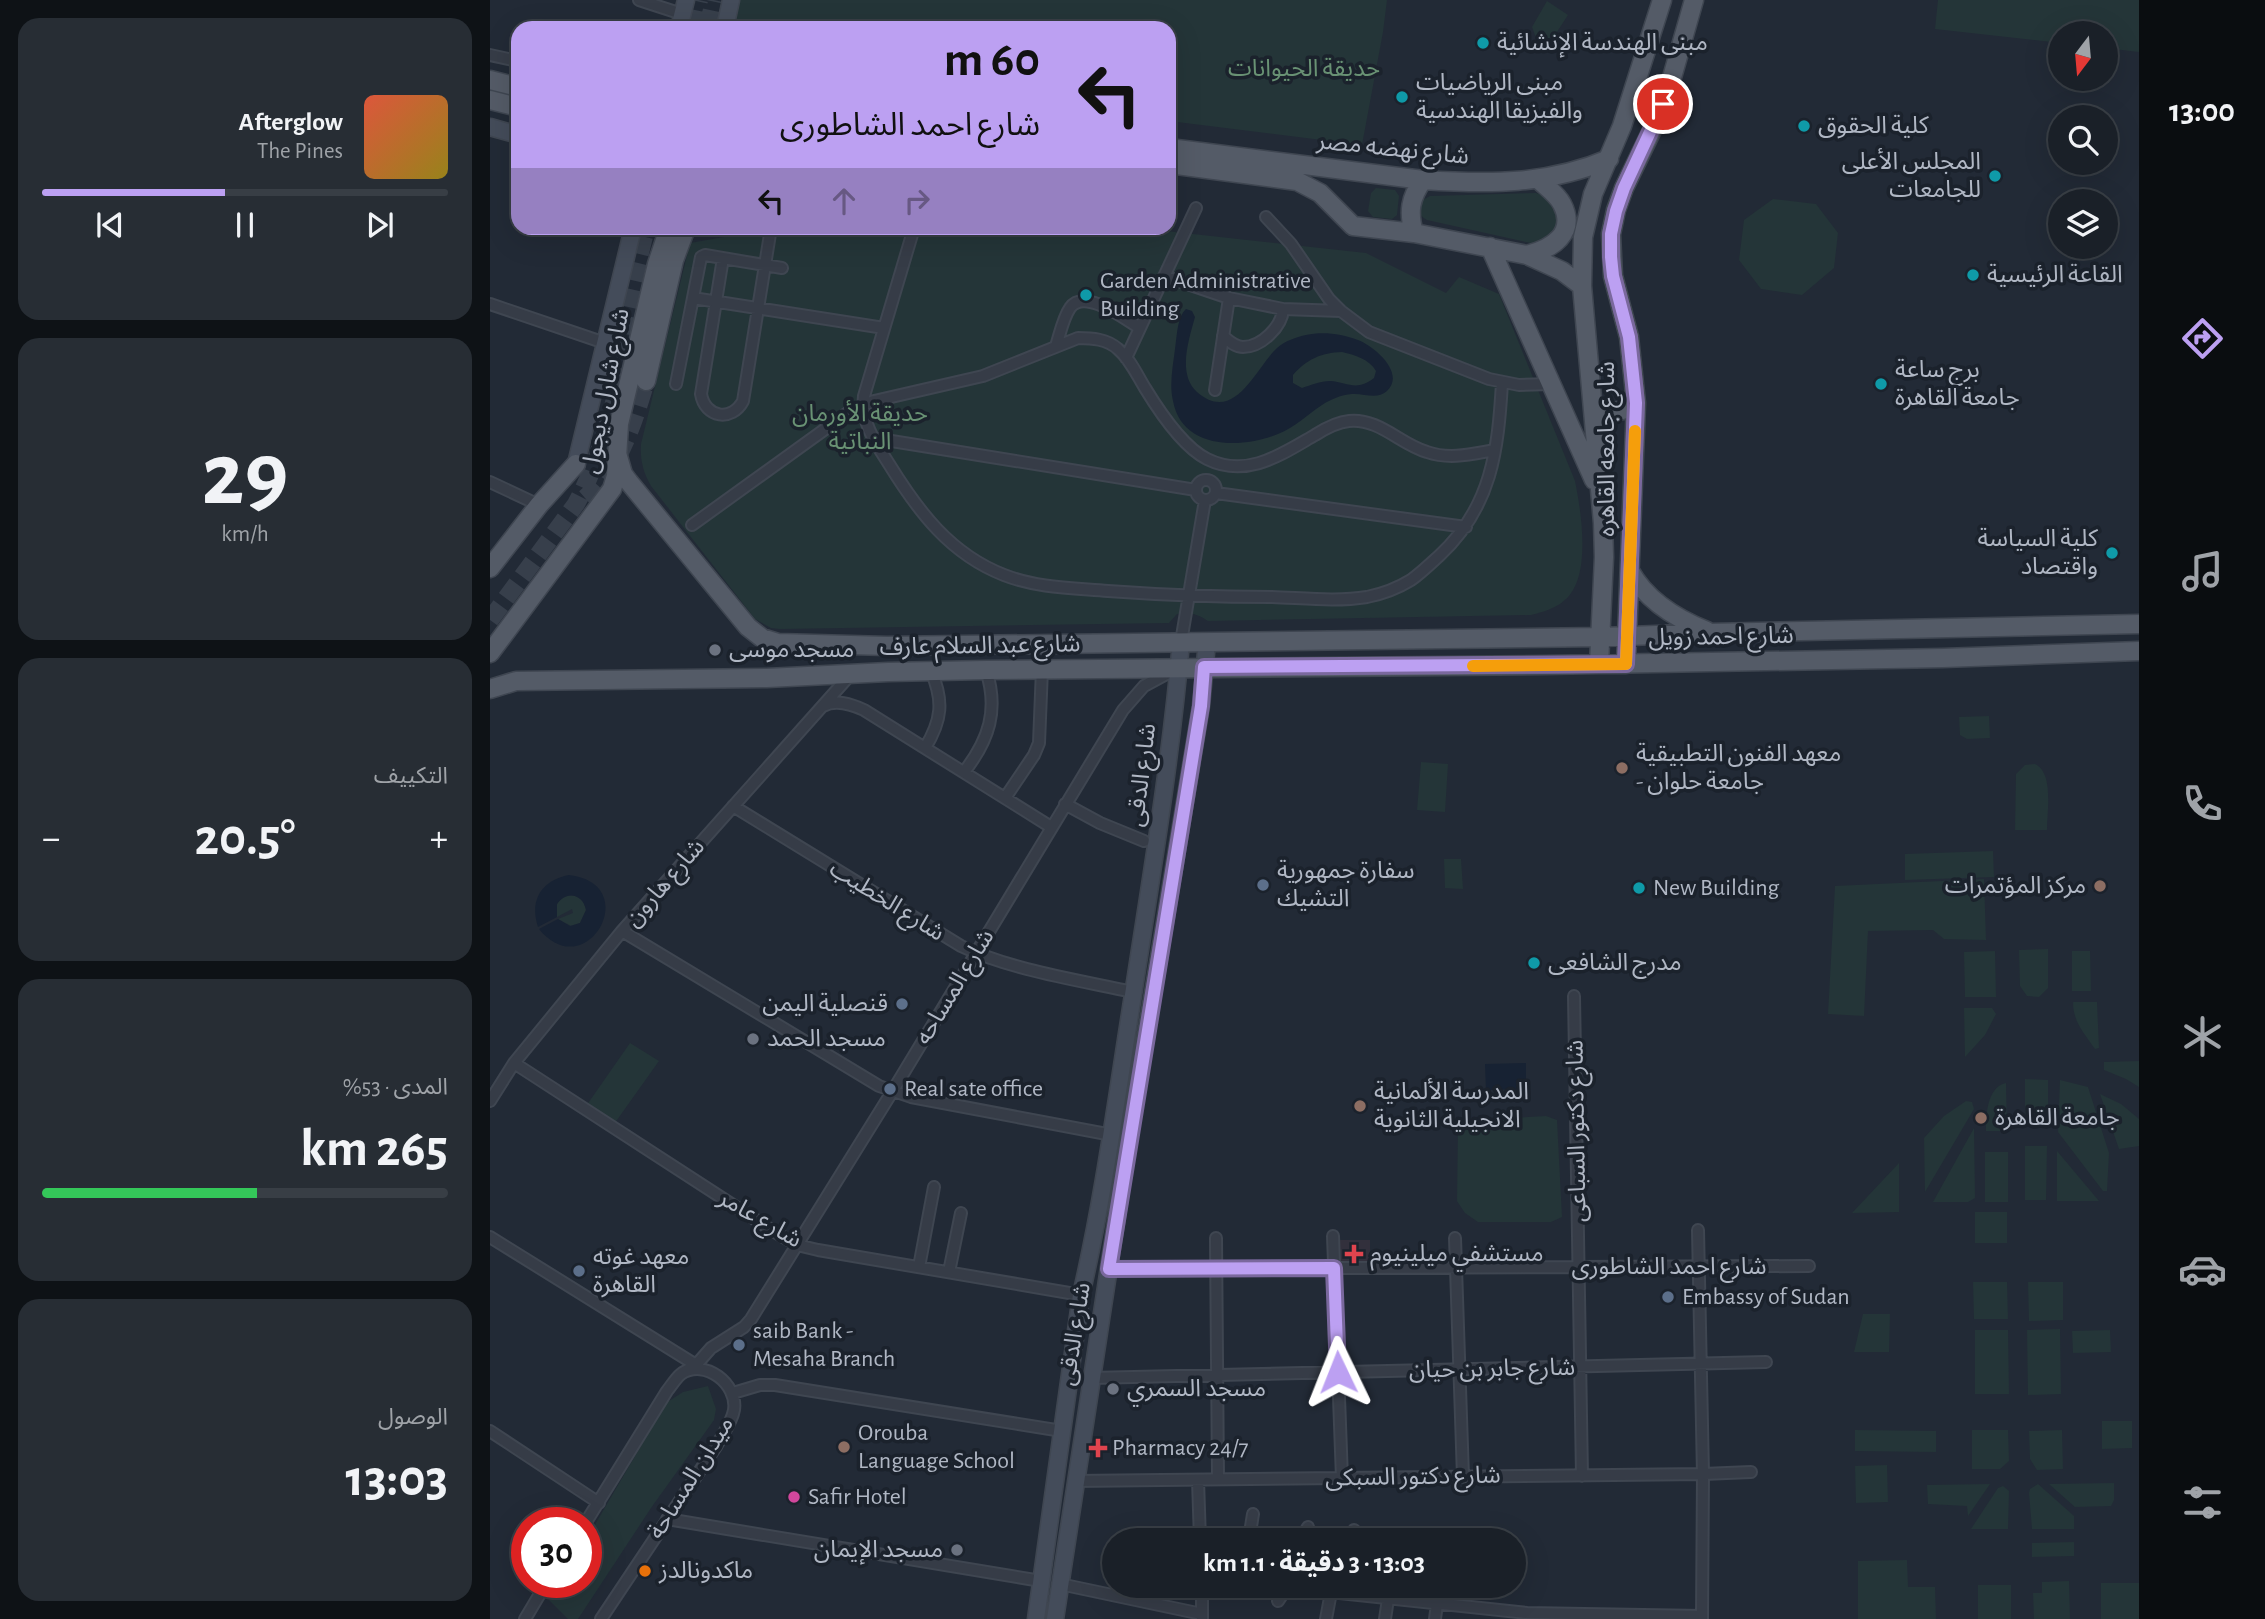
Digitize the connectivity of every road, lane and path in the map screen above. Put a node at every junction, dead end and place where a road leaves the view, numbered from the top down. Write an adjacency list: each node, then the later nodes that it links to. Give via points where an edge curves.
1 (639, 0): 5 (street)
2 (731, 0): 6 (main road)
3 (1662, 0): 16 (main road, شارع جامعه القاهره)
4 (1694, 0): 53 (main road, شارع جامعه القاهره, via 1670,88 1624,188 1611,234 1613,276 1629,337)
5 (682, 14)
6 (726, 21)
7 (490, 55): 8 (street)
8 (511, 60)
9 (490, 80): 10 (main road)
10 (511, 85)
11 (490, 100): 12 (main road)
12 (511, 105)
13 (490, 127): 14 (main road)
14 (511, 133)
15 (1176, 149): 19 (main road, شارع نهضه مصر)
16 (1609, 159): 18 (main road, شارع نهضه مصر, via 1563,176); 34 (main road, شارع جامعه القاهره, via 1586,218)
17 (1176, 165): 22 (main road, شارع نهضه مصر, via 1297,181 1320,194 1353,226)
18 (1538, 179): 19 (main road, شارع نهضه مصر, via 1491,183); 29 (main road, via 1561,202 1565,225 1554,245)
19 (1423, 180): 22 (main road, via 1410,205)
20 (1196, 208): 33 (street)
21 (1266, 217): 41 (street)
22 (1414, 233): 28 (main road, شارع نهضه مصر)
23 (631, 235): 45 (main road)
24 (667, 235): 58 (main road, شارع شارل ديجول, via 620,424)
25 (683, 235): 48 (main road)
26 (770, 235): 31 (street)
27 (912, 235): 42 (street)
28 (1490, 247): 29 (main road, شارع نهضه مصر); 51 (main road)
29 (1527, 255): 34 (main road, شارع نهضه مصر)
30 (723, 258): 31 (street); 35 (street, via 701,257); 37 (street)
31 (765, 265): 32 (street); 39 (street)
32 (782, 268)
33 (1164, 276): 36 (street); 43 (street)
34 (1583, 286): 55 (main road, شارع جامعه القاهره)
35 (693, 298): 37 (street); 50 (street)
36 (1229, 298): 40 (street); 44 (street)
37 (716, 302): 39 (street); 39 (street, via 701,394 705,407 722,415 735,411 743,401)
38 (490, 304): 45 (street)
39 (758, 308): 42 (street)
40 (1283, 309): 41 (street); 44 (street, via 1277,329 1250,346 1238,346)
41 (1341, 311): 49 (street, via 1385,340)
42 (884, 328): 54 (street)
43 (1140, 328): 46 (street, via 1098,304 1080,301 1070,308); 47 (street)
44 (1223, 336): 52 (street)
45 (604, 343): 60 (main road)
46 (1056, 346): 47 (street, via 1091,338 1116,347); 54 (street, via 969,381)
47 (1126, 358): 59 (street, via 1173,427)
48 (646, 382)
49 (1502, 383): 51 (street); 57 (street)
50 (676, 384)
51 (1552, 384): 65 (main road)
52 (1215, 390)
53 (1636, 403): 55 (main road, via 1615,412); 71 (main road, شارع جامعه القاهره)
54 (863, 405): 56 (street); 68 (street)
55 (1593, 407): 65 (main road, شارع جامعه القاهره)
56 (873, 438): 63 (street); 72 (street, via 924,517 952,545 986,567 1043,586)
57 (1495, 450): 59 (street, via 1435,455 1379,427 1352,420 1326,428 1263,463 1226,466); 69 (street, via 1485,491)
58 (617, 453): 80 (main road, شارع عبد السلام عارف, via 629,482 754,633 778,643); 82 (main road, شارع شارل ديجول, via 609,494)
59 (1208, 459): 61 (street)
60 (576, 464): 67 (main road, شارع شارل ديجول)
61 (1206, 479): 63 (street); 64 (street, via 1215,484)
62 (490, 482): 67 (street)
63 (1196, 490): 66 (street)
64 (1216, 493): 66 (street); 69 (street)
65 (1601, 495): 77 (main road, شارع جامعه القاهره)
66 (1205, 500): 72 (street)
67 (539, 505): 70 (main road, شارع شارل ديجول)
68 (692, 525)
69 (1466, 527): 72 (street, via 1426,568 1382,593 1349,598)
70 (490, 568)
71 (1630, 571): 75 (main road, via 1636,583 1663,607); 76 (main road, شارع جامعه القاهره)
72 (1188, 596): 78 (street)
73 (2139, 624): 74 (main road, شارع احمد زويل)
74 (1754, 632): 75 (main road, شارع احمد زويل); 83 (main road)
75 (1710, 633): 76 (main road, شارع احمد زويل)
76 (1627, 636): 77 (main road, شارع احمد زويل); 85 (main road, شارع جامعه القاهره)
77 (1602, 637): 79 (main road, شارع احمد زويل); 84 (main road, شارع جامعه القاهره)
78 (1181, 642): 79 (main road, شارع احمد زويل); 80 (main road, شارع عبد السلام عارف); 87 (main road, شارع الدقى)
79 (1207, 642): 86 (main road, شارع الدقى)
80 (849, 646): 91 (main road)
81 (2139, 652): 83 (main road, شارع احمد زويل)
82 (490, 653)
83 (1753, 661): 85 (main road, شارع احمد زويل)
84 (1599, 664): 85 (main road, شارع احمد زويل); 86 (main road, شارع احمد زويل)
85 (1626, 664)
86 (1204, 667): 87 (main road, شارع احمد زويل); 123 (main road, شارع الدقى)
87 (1179, 668): 88 (main road, شارع عبد السلام عارف); 97 (street, شارع المساحه, via 1153,680 1129,701); 103 (main road, شارع الدقى)
88 (1042, 669): 89 (main road, شارع عبد السلام عارف); 96 (street, via 1039,743)
89 (986, 670): 90 (main road, شارع عبد السلام عارف); 95 (street, via 992,712 982,747)
90 (931, 671): 91 (main road, شارع عبد السلام عارف); 94 (street, via 940,691 939,716)
91 (851, 674): 92 (main road, شارع عبد السلام عارف, via 516,681); 93 (street, شارع هارون)
92 (490, 689)
93 (820, 707): 94 (street, via 853,705); 98 (street, شارع هارون)
94 (925, 748): 95 (street)
95 (964, 772): 96 (street)
96 (1005, 798): 99 (street)
97 (1065, 804): 99 (street, شارع المساحه); 100 (street)
98 (733, 806): 101 (street, شارع هارون); 102 (street, شارع الخطيب)
99 (1051, 827): 102 (street, شارع المساحه)
100 (1144, 841)
101 (622, 931): 105 (street, شارع هارون); 106 (street)
102 (975, 953): 103 (street, شارع الخطيب); 106 (street, شارع المساحه)
103 (1133, 992): 108 (main road, شارع الدقى)
104 (1574, 996): 122 (street, شارع دكتور السباعى)
105 (513, 1063): 107 (street, شارع هارون); 116 (street, شارع عامر)
106 (892, 1092): 108 (street); 116 (street, شارع المساحه)
107 (490, 1101)
108 (1112, 1135): 126 (main road, شارع الدقى)
109 (934, 1187): 119 (street)
110 (961, 1213): 125 (street)
111 (1698, 1230): 117 (street)
112 (1333, 1236): 120 (street)
113 (490, 1237): 129 (street)
114 (1216, 1238): 124 (street)
115 (1455, 1238): 121 (street)
116 (797, 1245): 119 (street, شارع عامر); 129 (street, شارع المساحه, via 751,1319)
117 (1699, 1266): 118 (street, شارع احمد الشاطورى); 122 (street, شارع احمد الشاطورى); 128 (street)
118 (1809, 1266)
119 (919, 1267): 125 (street, شارع عامر)
120 (1334, 1268): 121 (street, شارع احمد الشاطورى); 124 (street, شارع احمد الشاطورى); 132 (street)
121 (1456, 1268): 122 (street, شارع احمد الشاطورى); 131 (street)
122 (1579, 1268): 130 (street, شارع دكتور السباعى)
123 (1109, 1269): 124 (street, شارع احمد الشاطورى); 135 (main road, شارع الدقى)
124 (1216, 1269): 134 (street)
125 (949, 1272): 126 (street, شارع عامر)
126 (1081, 1294): 138 (main road, شارع الدقى)
127 (1766, 1362): 128 (street, شارع جابر بن حيان)
128 (1701, 1364): 130 (street, شارع جابر بن حيان); 140 (street)
129 (696, 1365): 133 (street, شارع المساحه)
130 (1581, 1367): 131 (street, شارع جابر بن حيان); 141 (street, شارع دكتور السباعى)
131 (1459, 1370): 132 (street, شارع جابر بن حيان); 142 (street)
132 (1338, 1372): 134 (street, شارع جابر بن حيان); 143 (street)
133 (682, 1373): 136 (street, ميدان المساحة, via 712,1372); 147 (street)
134 (1217, 1375): 135 (street, شارع جابر بن حيان); 144 (street)
135 (1091, 1378): 146 (main road, شارع الدقى)
136 (733, 1393): 138 (street, via 775,1385); 150 (street, ميدان المساحة, via 729,1423)
137 (490, 1431): 147 (street)
138 (1062, 1431): 153 (main road, شارع الدقى)
139 (1751, 1472): 140 (street, شارع دكتور السبكى)
140 (1703, 1474): 141 (street, شارع دكتور السبكى); 166 (street)
141 (1582, 1476): 142 (street, شارع دكتور السبكى)
142 (1463, 1477): 143 (street, شارع دكتور السبكى)
143 (1342, 1478): 144 (street, شارع دكتور السبكى)
144 (1217, 1479): 145 (street, شارع دكتور السبكى)
145 (1198, 1480): 146 (street, شارع دكتور السبكى); 151 (street)
146 (1075, 1481): 154 (main road, شارع الدقى)
147 (599, 1503): 148 (street)
148 (596, 1507)
149 (1253, 1514): 152 (street)
150 (667, 1519): 153 (street); 168 (street, ميدان المساحة)
151 (1200, 1528)
152 (1256, 1528)
153 (1041, 1581): 169 (main road, شارع الدقى)
154 (1060, 1584): 163 (street); 170 (main road, شارع الدقى)
155 (537, 1598): 167 (street)
156 (1202, 1598): 163 (street)
157 (1280, 1598): 161 (street)
158 (1330, 1598): 171 (street)
159 (1382, 1598): 160 (street)
160 (1388, 1599): 162 (street); 172 (street)
161 (1278, 1601)
162 (1437, 1604): 164 (street); 173 (street)
163 (1202, 1616)
164 (1527, 1616): 165 (street)
165 (1637, 1617): 166 (street)
166 (1702, 1617)
167 (525, 1619)
168 (601, 1619)
169 (1037, 1619)
170 (1055, 1619)
171 (1326, 1619)
172 (1385, 1619)
173 (1435, 1619)

